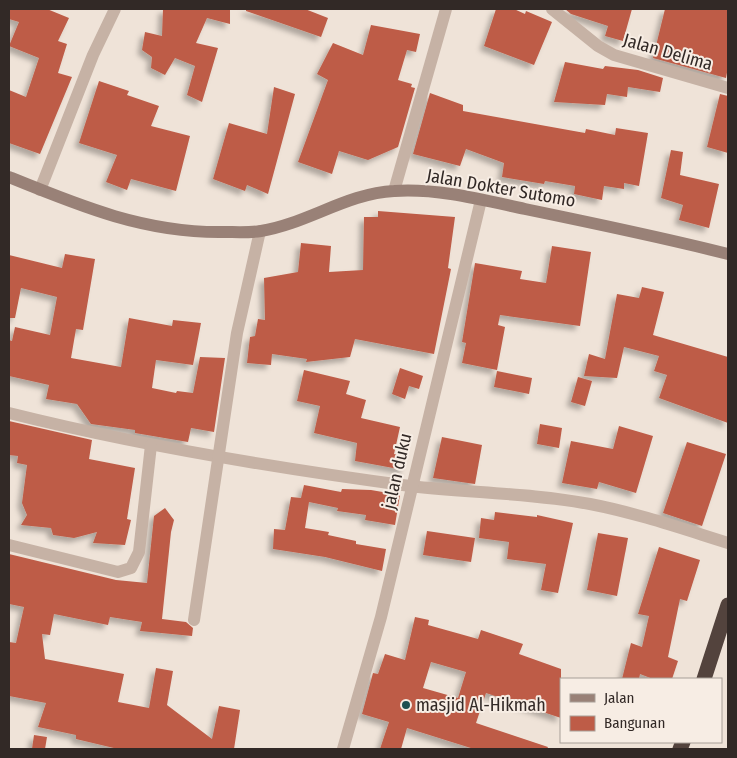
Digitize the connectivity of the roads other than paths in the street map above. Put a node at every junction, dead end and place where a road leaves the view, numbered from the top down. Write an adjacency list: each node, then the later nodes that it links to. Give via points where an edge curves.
1 (115, 9): 6 (street)
2 (446, 9): 7 (street)
3 (552, 9): 4 (street, Jalan Delima, via 614,55)
4 (728, 88)
5 (9, 177): 6 (main road, Jalan Dokter Sutomo)
6 (40, 190): 9 (main road, Jalan Dokter Sutomo, via 122,220 166,229)
7 (394, 191): 8 (main road, Jalan Dokter Sutomo); 9 (main road, Jalan Dokter Sutomo, via 375,194)
8 (482, 200): 10 (main road, Jalan Dokter Sutomo); 14 (street, jalan duku)
9 (260, 231): 13 (street, via 237,333)
10 (728, 254)
11 (9, 413): 12 (street)
12 (151, 445): 13 (street); 16 (street, via 139,552 131,568 118,572)
13 (217, 458): 14 (street); 18 (street)
14 (411, 486): 15 (street, via 590,504); 20 (street, jalan duku, via 381,617)
15 (728, 543)
16 (9, 545)
17 (728, 605): 19 (highway)
18 (194, 620)
19 (704, 678)
20 (343, 749)

